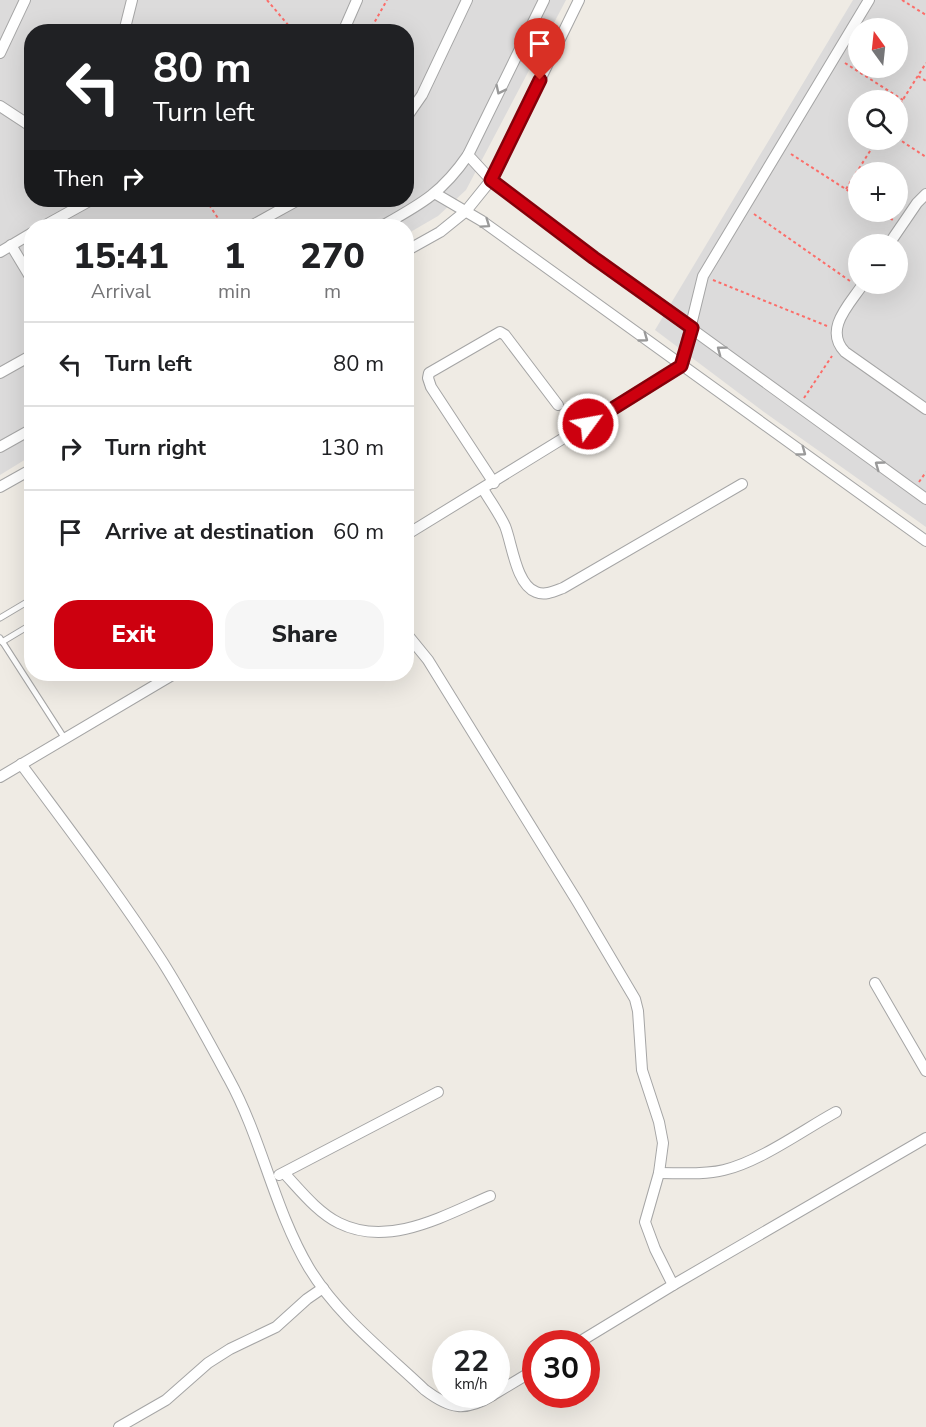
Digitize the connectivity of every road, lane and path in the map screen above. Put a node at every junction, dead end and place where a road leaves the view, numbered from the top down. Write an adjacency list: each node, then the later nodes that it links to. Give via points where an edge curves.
1 (26, 0): 16 (street)
2 (132, 0): 12 (street)
3 (267, 0): 13 (path)
4 (357, 0): 14 (street)
5 (387, 0): 15 (path)
6 (467, 0): 24 (street)
7 (544, 0): 29 (street, one-way to 29)
8 (579, 0): 31 (street)
9 (869, 0): 17 (street)
10 (902, 0): 11 (path)
11 (926, 15)
12 (126, 24)
13 (287, 24)
14 (346, 24)
15 (374, 24)
16 (0, 53)
17 (835, 56): 21 (path); 27 (street)
18 (926, 63): 19 (path)
19 (918, 76): 20 (path); 22 (path)
20 (926, 81)
21 (889, 90)
22 (908, 91)
23 (0, 106): 25 (street)
24 (414, 106)
25 (24, 122)
26 (908, 145): 30 (path)
27 (781, 147): 32 (path); 37 (street)
28 (871, 150): 32 (path)
29 (468, 155): 31 (street); 33 (street)
30 (926, 157)
31 (491, 180): 38 (street); 51 (street)
32 (846, 189)
33 (436, 194): 38 (street); 41 (street)
34 (926, 194): 42 (street)
35 (74, 207): 39 (street)
36 (285, 207): 40 (street)
37 (745, 207): 48 (street); 49 (path)
38 (466, 211): 45 (street); 55 (street, one-way to 55)
39 (55, 219)
40 (264, 219)
41 (394, 219)
42 (896, 234)
43 (24, 238): 44 (street)
44 (11, 245): 46 (street); 47 (street)
45 (414, 247)
46 (0, 252)
47 (24, 267)
48 (703, 276): 51 (street); 52 (path)
49 (848, 277)
50 (857, 294): 52 (street)
51 (692, 328): 55 (street); 58 (street, one-way to 51)
52 (835, 330): 53 (street)
53 (839, 346): 58 (path); 59 (street)
54 (24, 360): 56 (street)
55 (681, 366): 63 (street); 69 (street, one-way to 69)
56 (0, 373)
57 (558, 405): 63 (street, via 500,332 429,373 431,387)
58 (798, 407): 67 (street, one-way to 58)
59 (926, 409)
60 (24, 434): 61 (street)
61 (0, 447)
62 (24, 474): 65 (street)
63 (494, 483): 66 (street)
64 (742, 484): 66 (street, via 583,577 544,594 526,582 513,556 505,526)
65 (0, 487)
66 (483, 489): 68 (street)
67 (926, 499)
68 (414, 530)
69 (926, 541)
70 (24, 604): 71 (lane)
71 (0, 618)
72 (24, 628): 73 (lane)
73 (1, 640): 75 (lane)
74 (414, 643): 87 (street, via 635,999 642,1070 663,1143)
75 (24, 676)
76 (27, 681): 78 (lane)
77 (162, 681): 78 (street)
78 (64, 739): 79 (street)
79 (21, 764): 80 (street); 88 (street, via 169,972 241,1102)
80 (0, 777)
81 (875, 983): 82 (street)
82 (926, 1071)
83 (438, 1092): 86 (street)
84 (836, 1112): 87 (street, via 738,1166)
85 (926, 1138): 90 (street)
86 (284, 1173): 88 (street); 89 (street, via 338,1223 369,1231 406,1230)
87 (659, 1173): 90 (street, via 645,1222)
88 (271, 1180): 91 (street, via 301,1252)
89 (490, 1196)
90 (673, 1285): 92 (street)
91 (323, 1288): 93 (street, via 354,1323); 94 (street, via 276,1327 208,1363 166,1400)
92 (599, 1330)
93 (432, 1396)
94 (119, 1427)

